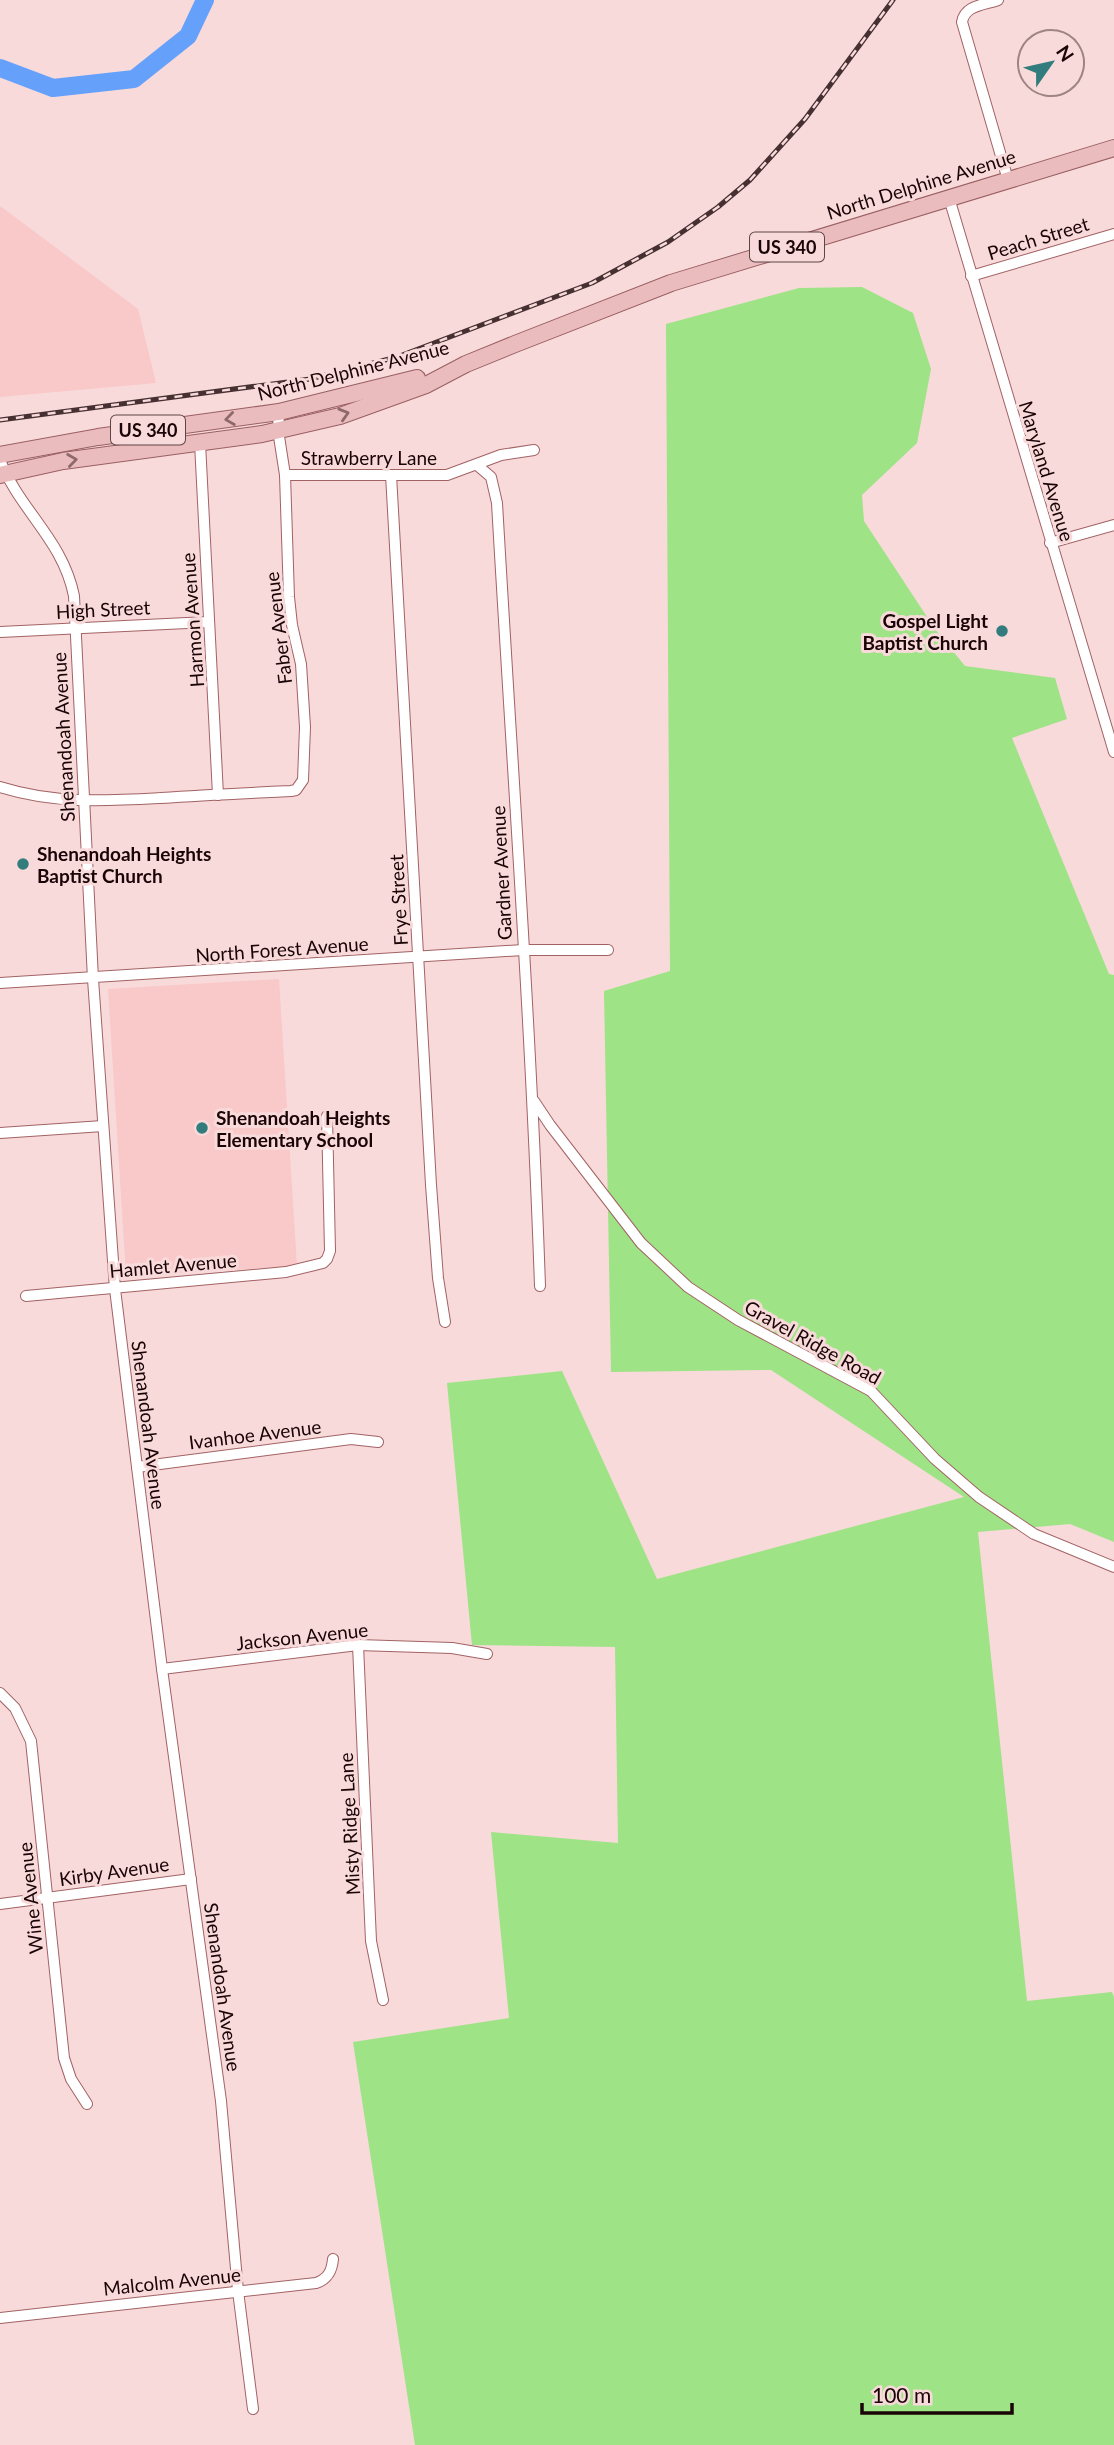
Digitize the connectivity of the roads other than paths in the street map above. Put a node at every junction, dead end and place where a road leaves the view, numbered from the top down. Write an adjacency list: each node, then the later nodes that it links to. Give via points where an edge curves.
1 (996, 1): 3 (street, via 969,9 962,22)
2 (1114, 148): 3 (main road, North Delphine Avenue / US 340)
3 (1007, 180): 4 (main road, North Delphine Avenue / US 340)
4 (949, 198): 6 (street, Maryland Avenue); 7 (main road, North Delphine Avenue / US 340, via 671,283)
5 (1114, 234): 6 (street, Peach Street)
6 (971, 276): 17 (street, Maryland Avenue)
7 (466, 364): 8 (main road, North Delphine Avenue / US 340); 9 (main road, North Delphine Avenue / US 340, one-way to 7, via 378,403)
8 (279, 412): 9 (street, Faber Avenue); 13 (main road, North Delphine Avenue / US 340, one-way to 13, via 98,437)
9 (278, 430): 10 (main road, North Delphine Avenue / US 340); 14 (street, Faber Avenue)
10 (200, 443): 13 (main road, North Delphine Avenue / US 340, one-way to 10); 18 (street, Harmon Avenue)
11 (534, 450): 12 (street, Strawberry Lane, via 500,455)
12 (477, 465): 15 (street, Strawberry Lane, via 447,475); 25 (street, Gardner Avenue, via 491,477 497,503)
13 (1, 466): 19 (street, Shenandoah Avenue, via 65,564 74,596)
14 (285, 475): 15 (street, Strawberry Lane); 23 (street, Faber Avenue, via 289,597 301,664 305,727 303,780 290,792)
15 (391, 475): 27 (street, Frye Street)
16 (1114, 525): 17 (street)
17 (1051, 543): 21 (street, Maryland Avenue)
18 (208, 622): 19 (street, High Street); 23 (street, Harmon Avenue)
19 (75, 628): 20 (street, High Street); 24 (street, Shenandoah Avenue)
20 (0, 632)
21 (1114, 752)
22 (0, 787): 24 (street, via 37,797)
23 (218, 795): 24 (street)
24 (84, 801): 28 (street, Shenandoah Avenue)
25 (523, 950): 26 (street, North Forest Avenue); 27 (street, North Forest Avenue); 30 (street, Gardner Avenue)
26 (608, 950)
27 (419, 957): 28 (street, North Forest Avenue); 37 (street, Frye Street, via 431,1185)
28 (93, 979): 29 (street, North Forest Avenue); 32 (street, Shenandoah Avenue)
29 (0, 983)
30 (534, 1101): 34 (street, Gardner Avenue); 40 (street, Gravel Ridge Road, via 610,1204 661,1263 705,1300 871,1391 979,1497 1034,1534)
31 (327, 1115): 35 (street, Hamlet Avenue, via 327,1259 286,1272)
32 (103, 1126): 33 (street); 35 (street, Shenandoah Avenue)
33 (0, 1133)
34 (540, 1286)
35 (114, 1289): 36 (street, Hamlet Avenue); 39 (street, Shenandoah Avenue)
36 (26, 1296)
37 (445, 1322)
38 (378, 1441): 39 (street, Ivanhoe Avenue, via 351,1439)
39 (137, 1466): 43 (street, Shenandoah Avenue)
40 (1114, 1567)
41 (358, 1646): 42 (street, Jackson Avenue, via 452,1648); 43 (street, Jackson Avenue); 48 (street, Misty Ridge Lane, via 372,1941)
42 (487, 1654)
43 (162, 1668): 45 (street, Shenandoah Avenue)
44 (0, 1693): 46 (street, Wine Avenue, via 15,1708 31,1741)
45 (191, 1879): 46 (street, Kirby Avenue); 51 (street, Shenandoah Avenue, via 221,2101)
46 (47, 1898): 47 (street, Kirby Avenue); 49 (street, Wine Avenue, via 64,2057)
47 (0, 1904)
48 (383, 2000)
49 (87, 2104)
50 (333, 2259): 51 (street, Malcolm Avenue, via 330,2274 322,2281)
51 (238, 2291): 52 (street, Malcolm Avenue); 53 (street, Shenandoah Avenue)
52 (0, 2318)
53 (253, 2409)

